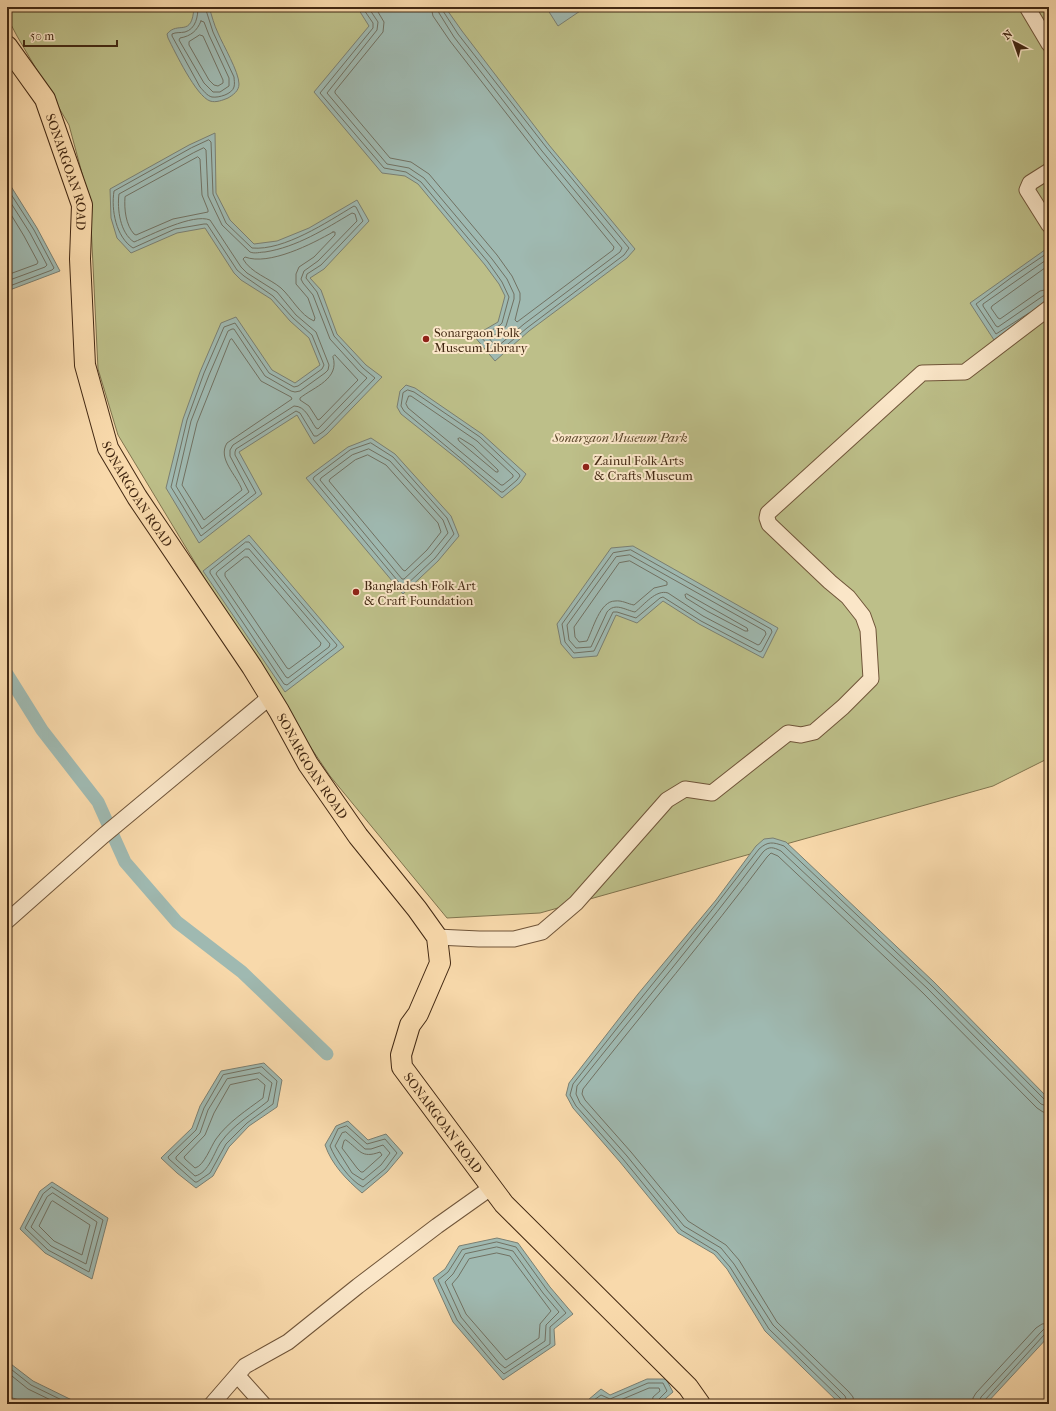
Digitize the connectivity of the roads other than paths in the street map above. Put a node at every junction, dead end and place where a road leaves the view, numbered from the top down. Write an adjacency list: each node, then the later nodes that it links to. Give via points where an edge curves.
1 (1028, 7): 2 (street)
2 (1049, 44)
3 (7, 46): 7 (main road, SONARGOAN ROAD, via 45,100 82,205 80,259 84,365 108,448)
4 (1049, 171): 5 (street, via 1030,183 1027,190)
5 (1049, 226)
6 (1049, 308): 9 (street, via 965,372 922,373 768,514 769,524 848,596 862,616 868,630 871,679 814,732 801,735 788,733 712,794 685,789 667,800 576,903 542,932 514,939)
7 (270, 697): 8 (street, via 102,836); 9 (main road, SONARGOAN ROAD, via 308,764 335,804)
8 (7, 921)
9 (437, 937): 10 (main road, SONARGOAN ROAD, via 440,963 418,1014 410,1025 401,1055 402,1067)
10 (492, 1187): 11 (street, via 376,1272 288,1342 245,1366); 14 (main road, SONARGOAN ROAD, via 504,1204 688,1387)
11 (237, 1375): 12 (street); 13 (street)
12 (212, 1404)
13 (263, 1404)
14 (700, 1404)

